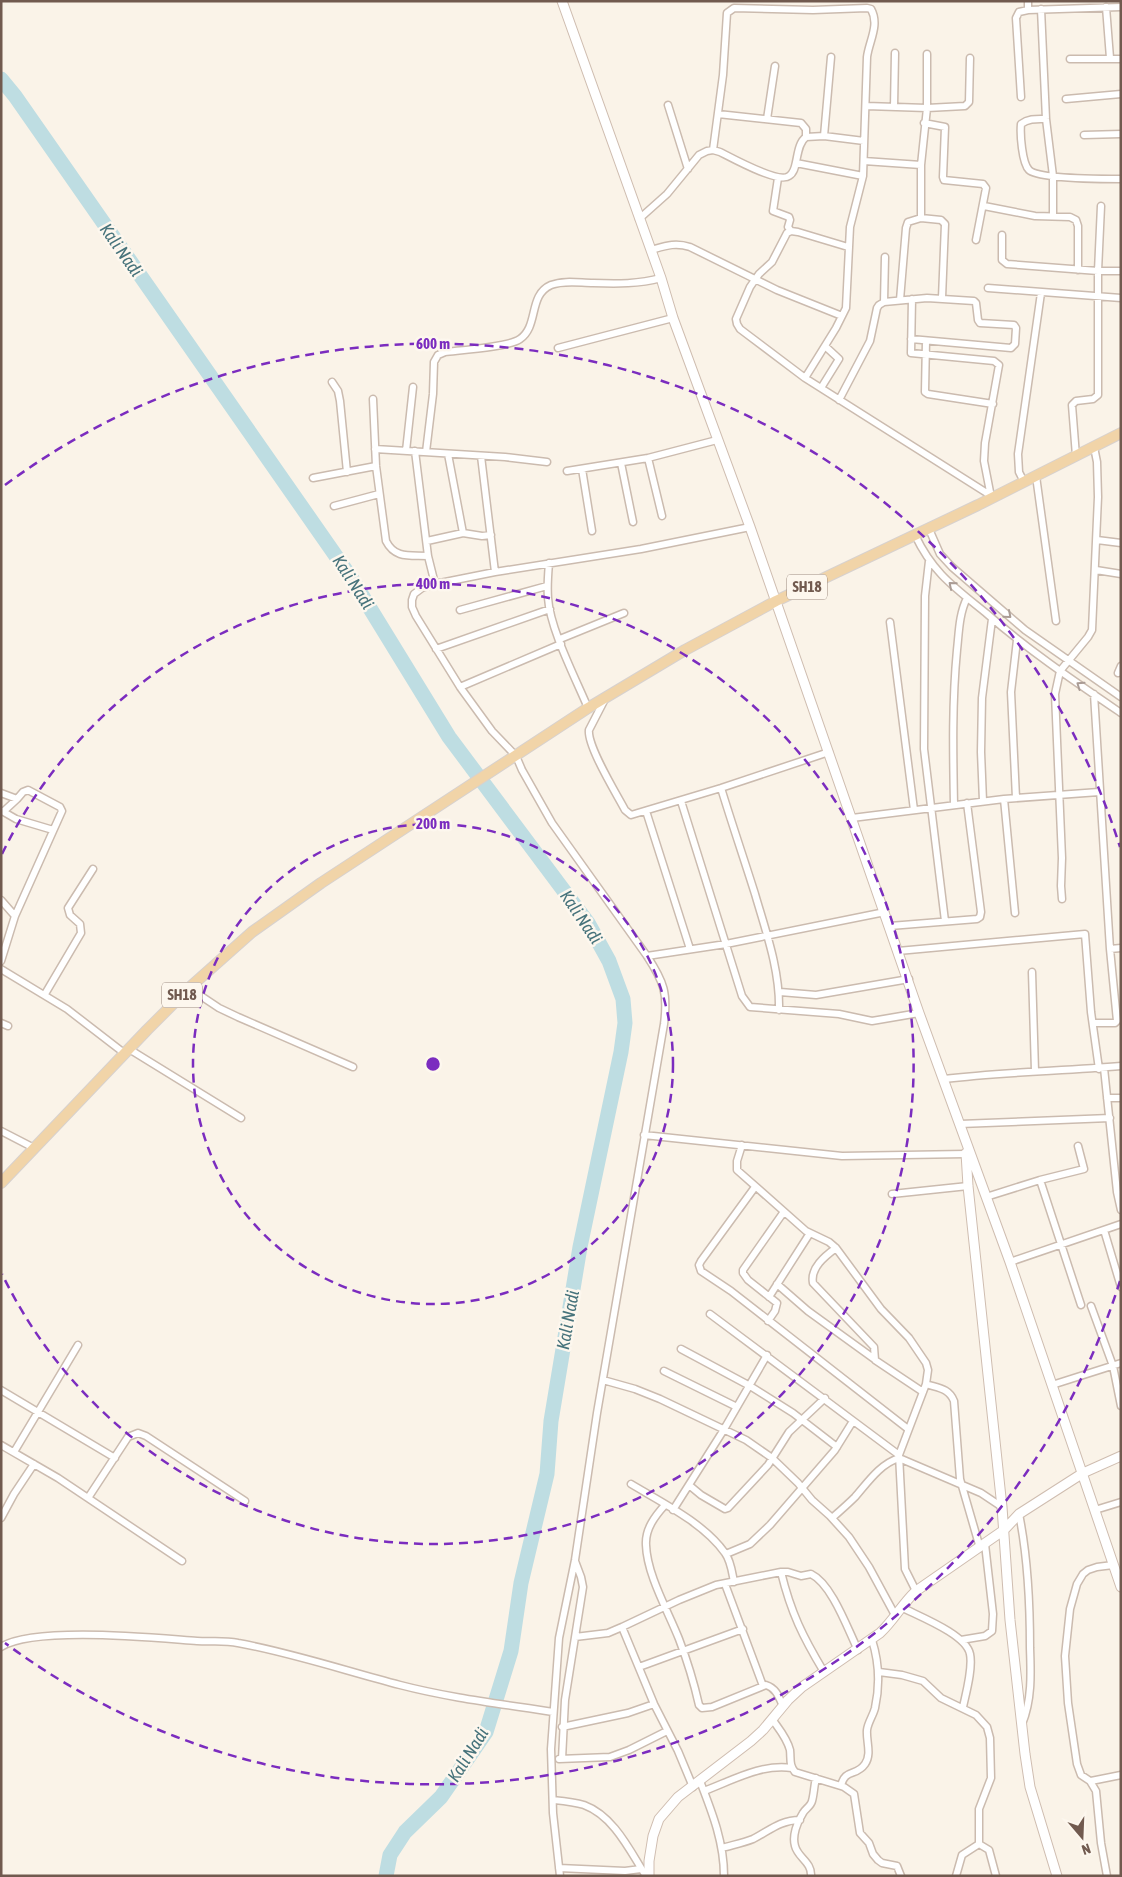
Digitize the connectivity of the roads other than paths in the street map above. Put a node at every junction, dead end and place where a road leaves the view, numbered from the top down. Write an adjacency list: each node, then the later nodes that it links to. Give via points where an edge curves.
1 (562, 1): 43 (street)
2 (1028, 1): 6 (street)
3 (1106, 7): 4 (street); 5 (street); 11 (street)
4 (1121, 7)
5 (1041, 9): 6 (street); 24 (street)
6 (1028, 10): 16 (street, via 1019,12 1016,18)
7 (895, 53): 20 (street)
8 (927, 54): 21 (street)
9 (831, 58): 27 (street)
10 (970, 58): 21 (street, via 968,105)
11 (1110, 58): 12 (street); 13 (street)
12 (1070, 59)
13 (1121, 59)
14 (775, 66): 23 (street)
15 (1121, 94): 17 (street)
16 (1022, 97)
17 (1066, 99)
18 (668, 105): 35 (street)
19 (866, 106): 20 (street); 22 (street, via 867,57 875,26 871,9 734,8 727,13); 30 (street)
20 (894, 107): 21 (street)
21 (927, 108): 25 (street)
22 (718, 114): 23 (street); 31 (street)
23 (767, 119): 29 (street, via 801,123 806,128)
24 (1046, 119): 37 (street); 37 (street, via 1026,120 1020,131 1029,170)
25 (924, 123): 34 (street); 40 (street, via 945,127 944,180 985,186)
26 (1121, 134): 28 (street)
27 (824, 136): 29 (street); 30 (street)
28 (1084, 136)
29 (806, 137): 33 (street, via 801,142)
30 (864, 141): 32 (street)
31 (713, 150): 35 (street, via 700,155); 38 (street)
32 (864, 161): 34 (street); 36 (street)
33 (796, 163): 36 (street); 38 (street, via 789,176)
34 (920, 165): 44 (street)
35 (688, 169): 43 (street, via 667,194)
36 (863, 176): 48 (street)
37 (1053, 176): 39 (street); 42 (street)
38 (778, 178): 45 (street, via 773,211 789,217)
39 (1121, 179)
40 (984, 206): 42 (street); 47 (street)
41 (1102, 206): 52 (street)
42 (1053, 216): 51 (street, via 1076,220)
43 (639, 218): 49 (street)
44 (922, 218): 59 (street, via 941,220 945,224); 62 (street, via 908,222 906,228)
45 (791, 231): 48 (street); 55 (street, via 784,236 772,262)
46 (1002, 235): 51 (street, via 1003,262 1007,264)
47 (976, 240)
48 (848, 246): 64 (street, via 846,308)
49 (651, 250): 54 (street); 55 (street, via 680,244)
50 (885, 257): 63 (street)
51 (1078, 270): 52 (street)
52 (1098, 271): 53 (street); 58 (street)
53 (1121, 271)
54 (661, 278): 65 (street); 84 (street, via 638,283 552,284 542,290 526,334 519,340 438,355 434,362)
55 (754, 279): 64 (street); 71 (street, via 736,319 737,324)
56 (988, 288): 57 (street)
57 (1041, 292): 58 (street); 97 (street, via 1018,454 1019,472)
58 (1098, 297): 60 (street); 87 (street, via 1098,395 1072,405)
59 (942, 298): 61 (street); 67 (street, via 974,301 980,323 1015,326 1015,344 1011,348)
60 (1121, 298)
61 (912, 299): 62 (street); 66 (street)
62 (900, 300): 63 (street)
63 (884, 302): 76 (street, via 877,308 870,341)
64 (842, 316): 68 (street)
65 (673, 318): 69 (street); 79 (street)
66 (911, 339): 67 (street); 70 (street, via 912,354)
67 (926, 341): 70 (street)
68 (825, 346): 71 (street); 74 (street, via 839,359)
69 (558, 348)
70 (925, 356): 77 (street, via 925,392); 77 (street, via 998,362 1000,368)
71 (805, 378): 74 (street)
72 (332, 382): 94 (street, via 340,401)
73 (413, 386): 82 (street)
74 (821, 388): 76 (street)
75 (373, 399): 81 (street)
76 (839, 400): 99 (street)
77 (993, 404): 99 (street, via 984,461)
78 (1121, 433): 80 (main road, SH18)
79 (717, 440): 88 (street); 103 (street)
80 (1094, 446): 87 (main road, SH18); 109 (street, via 1099,478)
81 (375, 449): 82 (street); 91 (street)
82 (406, 451): 83 (street)
83 (415, 452): 84 (street); 110 (street)
84 (426, 452): 85 (street)
85 (448, 454): 86 (street); 106 (street)
86 (481, 456): 89 (street); 108 (street)
87 (1076, 456): 95 (main road, SH18)
88 (648, 458): 90 (street); 101 (street)
89 (547, 462)
90 (621, 463): 92 (street); 102 (street)
91 (376, 466): 94 (street); 98 (street)
92 (582, 469): 93 (street); 105 (street)
93 (567, 471)
94 (347, 472): 96 (street)
95 (1036, 476): 97 (main road, SH18); 126 (street)
96 (312, 478)
97 (1024, 482): 99 (main road, SH18)
98 (379, 494): 100 (street); 112 (street, via 383,531 390,548 397,554)
99 (991, 497): 104 (main road, SH18)
100 (334, 506)
101 (662, 516)
102 (633, 522)
103 (750, 527): 114 (street); 121 (street)
104 (929, 529): 107 (main road, SH18); 131 (street, one-way to 131, via 952,567 1025,630)
105 (592, 531)
106 (463, 533): 108 (street); 110 (street)
107 (915, 535): 113 (street); 121 (main road, SH18)
108 (491, 536): 116 (street)
109 (1097, 540): 111 (street); 115 (street)
110 (426, 541): 112 (street)
111 (1121, 543)
112 (428, 556): 118 (street)
113 (929, 562): 120 (street, one-way to 113); 154 (street, via 925,596 923,716)
114 (549, 563): 116 (street); 119 (street)
115 (1096, 570): 117 (street); 131 (street, via 1092,630)
116 (495, 572): 118 (street)
117 (1121, 574)
118 (435, 584): 130 (street, via 414,594 412,607)
119 (548, 586): 122 (street); 123 (street)
120 (967, 598): 125 (street); 153 (street, via 960,618 955,679)
121 (776, 602): 137 (main road, SH18); 141 (street)
122 (550, 609): 129 (street); 130 (street)
123 (460, 610)
124 (624, 613): 129 (street)
125 (992, 619): 128 (street); 151 (street, via 982,698)
126 (1056, 620)
127 (890, 622): 155 (street)
128 (1017, 640): 133 (street); 147 (street, via 1011,692)
129 (561, 642): 135 (street); 139 (street)
130 (436, 649): 135 (street)
131 (1068, 660): 133 (street); 138 (street)
132 (1121, 666): 134 (street)
133 (1060, 671): 136 (street, one-way to 133); 146 (street, via 1055,694)
134 (1118, 673)
135 (460, 687): 142 (street, via 492,731)
136 (1094, 694): 140 (street); 144 (street)
137 (607, 695): 139 (main road, SH18); 157 (street, via 589,730 590,743 628,814)
138 (1121, 696)
139 (588, 708): 142 (main road, SH18)
140 (1121, 712)
141 (829, 752): 143 (street); 158 (street)
142 (516, 756): 174 (street, via 552,823); 179 (main road, SH18, via 321,883 252,932)
143 (721, 788): 150 (street); 168 (street)
144 (1098, 792): 146 (street); 172 (street)
145 (1, 793): 148 (street)
146 (1059, 795): 147 (street); 161 (street)
147 (1016, 798): 149 (street)
148 (17, 799): 156 (street); 159 (street, via 28,790 60,807 62,811)
149 (1004, 799): 151 (street); 164 (street)
150 (681, 801): 157 (street); 169 (street)
151 (983, 802): 152 (street)
152 (967, 803): 153 (street); 166 (street, via 981,915 977,919)
153 (954, 805): 154 (street)
154 (932, 808): 155 (street); 166 (street)
155 (914, 810): 158 (street)
156 (2, 811): 159 (street)
157 (646, 811): 171 (street)
158 (852, 818): 163 (street)
159 (53, 830): 165 (street)
160 (93, 869): 181 (street, via 68,908 70,915 80,924 81,933)
161 (1062, 899)
162 (1, 900): 165 (street)
163 (885, 912): 167 (street); 168 (street)
164 (1015, 913)
165 (15, 916): 175 (street)
166 (945, 921): 167 (street)
167 (890, 926): 173 (street)
168 (768, 936): 169 (street); 180 (street)
169 (726, 944): 171 (street); 182 (street, via 745,1002 750,1007)
170 (1121, 948): 172 (street)
171 (690, 949): 174 (street)
172 (1110, 949): 185 (street, via 1117,1021)
173 (898, 952): 178 (street); 185 (street, via 1085,934)
174 (647, 956): 201 (street, via 659,974 667,1004)
175 (1, 960)
176 (1, 969): 181 (street)
177 (1032, 972): 191 (street)
178 (909, 979): 180 (street, via 816,995); 183 (street)
179 (188, 988): 187 (main road, SH18); 189 (street, via 231,1014)
180 (780, 992): 182 (street)
181 (45, 994): 187 (street)
182 (779, 1010): 183 (street, via 840,1014 872,1021)
183 (919, 1013): 192 (street)
184 (1, 1022): 186 (street)
185 (1093, 1023): 190 (street)
186 (8, 1026)
187 (127, 1051): 195 (street); 205 (main road, SH18)
188 (1121, 1066): 190 (street)
189 (353, 1067)
190 (1102, 1068): 191 (street); 193 (street)
191 (1035, 1071): 192 (street)
192 (944, 1079): 197 (street)
193 (1107, 1098): 194 (street); 196 (street)
194 (1121, 1098)
195 (241, 1118)
196 (1110, 1118): 197 (street); 200 (street)
197 (960, 1124): 202 (street)
198 (1, 1131): 205 (street)
199 (1121, 1133): 200 (street)
200 (1112, 1134): 207 (street)
201 (644, 1135): 203 (street); 236 (street)
202 (965, 1141): 206 (street); 213 (street)
203 (742, 1145): 206 (street, via 842,1156); 211 (street, via 736,1167)
204 (1078, 1146): 208 (street, via 1084,1169)
205 (34, 1148): 209 (main road, SH18)
206 (966, 1154): 210 (street)
207 (1118, 1169): 214 (street, via 1117,1192)
208 (1040, 1180): 213 (street); 219 (street)
209 (1, 1183)
210 (968, 1186): 212 (street); 267 (street)
211 (755, 1187): 215 (street); 228 (street, via 699,1268)
212 (892, 1194)
213 (986, 1197): 221 (street)
214 (1121, 1210)
215 (783, 1213): 218 (street); 224 (street, via 742,1273)
216 (1121, 1224): 217 (street)
217 (1104, 1230): 219 (street); 223 (street)
218 (810, 1234): 220 (street); 222 (street)
219 (1061, 1243): 221 (street); 225 (street)
220 (836, 1248): 232 (street, via 817,1267 813,1274 814,1282 874,1347); 237 (street, via 863,1287 920,1354 928,1370)
221 (1010, 1262): 239 (street)
222 (777, 1284): 224 (street); 232 (street)
223 (1121, 1287)
224 (769, 1297): 228 (street, via 777,1307)
225 (1081, 1305)
226 (1091, 1306): 234 (street)
227 (710, 1314): 231 (street)
228 (768, 1321): 248 (street)
229 (78, 1345): 245 (street)
230 (681, 1349): 238 (street)
231 (767, 1355): 238 (street); 242 (street)
232 (873, 1358): 241 (street)
233 (1121, 1363): 234 (street)
234 (1113, 1366): 239 (street); 243 (street)
235 (664, 1371): 244 (street)
236 (602, 1380): 249 (street, via 635,1389); 276 (street)
237 (926, 1384): 241 (street); 261 (street, via 946,1390 954,1401)
238 (750, 1386): 244 (street); 246 (street)
239 (1052, 1386): 258 (street)
240 (1, 1390): 245 (street)
241 (923, 1392): 248 (street)
242 (824, 1398): 246 (street); 247 (street)
243 (1121, 1406)
244 (737, 1407): 249 (street)
245 (38, 1410): 252 (street); 255 (street)
246 (802, 1420): 251 (street); 256 (street, via 789,1432)
247 (853, 1421): 251 (street); 254 (street)
248 (908, 1429): 254 (street)
249 (724, 1431): 256 (street, via 753,1444); 260 (street)
250 (1, 1444): 252 (street)
251 (837, 1447): 262 (street)
252 (14, 1452): 257 (street)
253 (1121, 1456): 258 (street)
254 (899, 1457): 261 (street); 272 (street, via 874,1474 851,1502); 283 (street, via 905,1569)
255 (115, 1458): 263 (street); 264 (street, via 128,1437 138,1432)
256 (772, 1458): 260 (street, via 734,1503 725,1509); 262 (street)
257 (34, 1464): 263 (street); 271 (street)
258 (1083, 1473): 269 (street); 270 (street)
259 (631, 1484): 266 (street)
260 (689, 1485): 268 (street)
261 (962, 1486): 267 (street, via 981,1493); 274 (street)
262 (802, 1488): 272 (street); 275 (street, via 755,1540)
263 (88, 1498): 277 (street)
264 (245, 1501)
265 (1121, 1502): 269 (street)
266 (665, 1505): 268 (street); 284 (street, via 650,1527 646,1544 649,1563)
267 (1002, 1507): 273 (street)
268 (673, 1510): 275 (street, via 699,1526)
269 (1095, 1510): 278 (street)
270 (1019, 1514): 273 (street); 304 (street, via 1025,1550 1030,1630 1029,1707)
271 (1, 1518)
272 (832, 1518): 286 (street, via 857,1548)
273 (1004, 1530): 274 (street); 304 (street)
274 (982, 1546): 283 (street); 291 (street, via 993,1614 992,1631 985,1636)
275 (726, 1554): 280 (street)
276 (575, 1560): 289 (street, via 583,1587); 302 (street, via 559,1638)
277 (182, 1561)
278 (1113, 1565): 282 (street); 312 (street, via 1097,1567 1083,1574 1077,1584 1066,1634 1068,1703 1077,1764 1081,1775)
279 (781, 1572): 280 (street); 293 (street, via 815,1576 831,1596); 296 (street, via 801,1632)
280 (734, 1582): 281 (street)
281 (725, 1584): 284 (street); 288 (street)
282 (1121, 1587)
283 (916, 1591): 285 (street)
284 (665, 1607): 287 (street); 294 (street)
285 (901, 1607): 286 (street); 291 (street)
286 (895, 1615): 290 (street)
287 (622, 1627): 289 (street); 295 (street)
288 (742, 1629): 294 (street); 298 (street)
289 (576, 1637): 305 (street)
290 (872, 1640): 293 (street); 297 (street)
291 (961, 1640): 301 (street, via 971,1656)
292 (1, 1647): 302 (street, via 60,1636 231,1642 400,1685)
293 (858, 1650): 296 (street)
294 (683, 1651): 295 (street); 298 (street, via 702,1708)
295 (639, 1667): 299 (street)
296 (824, 1672): 300 (street)
297 (878, 1672): 301 (street, via 923,1682 941,1698); 314 (street, via 876,1702 868,1725 868,1759 861,1769 842,1778)
298 (763, 1686): 300 (street, via 772,1687)
299 (654, 1704): 305 (street); 306 (street)
300 (783, 1706): 303 (street)
301 (963, 1707): 318 (street, via 982,1720 990,1738 991,1778 979,1809)
302 (553, 1712): 307 (street)
303 (772, 1719): 309 (street, via 787,1742); 313 (street, via 751,1741)
304 (1022, 1724): 329 (street, via 1030,1786)
305 (562, 1728): 308 (street)
306 (667, 1732): 308 (street, via 610,1757); 313 (street)
307 (551, 1759): 308 (street); 316 (street)
308 (562, 1759)
309 (792, 1768): 311 (street, via 795,1772); 315 (street, via 767,1768)
310 (1121, 1775): 312 (street)
311 (816, 1778): 314 (street); 317 (street, via 812,1801)
312 (1090, 1781): 330 (street, via 1096,1790)
313 (696, 1784): 315 (street); 323 (street, via 678,1797 659,1819)
314 (841, 1786): 326 (street, via 854,1794 860,1833 869,1843 875,1858 898,1866)
315 (704, 1792): 319 (street)
316 (553, 1800): 320 (street); 321 (street, via 582,1804 598,1813 617,1831)
317 (800, 1820): 319 (street, via 778,1824 753,1839); 325 (street, via 794,1833 794,1844 810,1867)
318 (979, 1844): 327 (street, via 962,1855); 328 (street, via 989,1850)
319 (722, 1848): 324 (street)
320 (559, 1868): 321 (street, via 625,1871); 322 (street)
321 (641, 1868): 323 (street)
322 (560, 1876)
323 (647, 1876)
324 (724, 1876)
325 (812, 1876)
326 (901, 1876)
327 (956, 1876)
328 (996, 1876)
329 (1058, 1876)
330 (1106, 1876)

